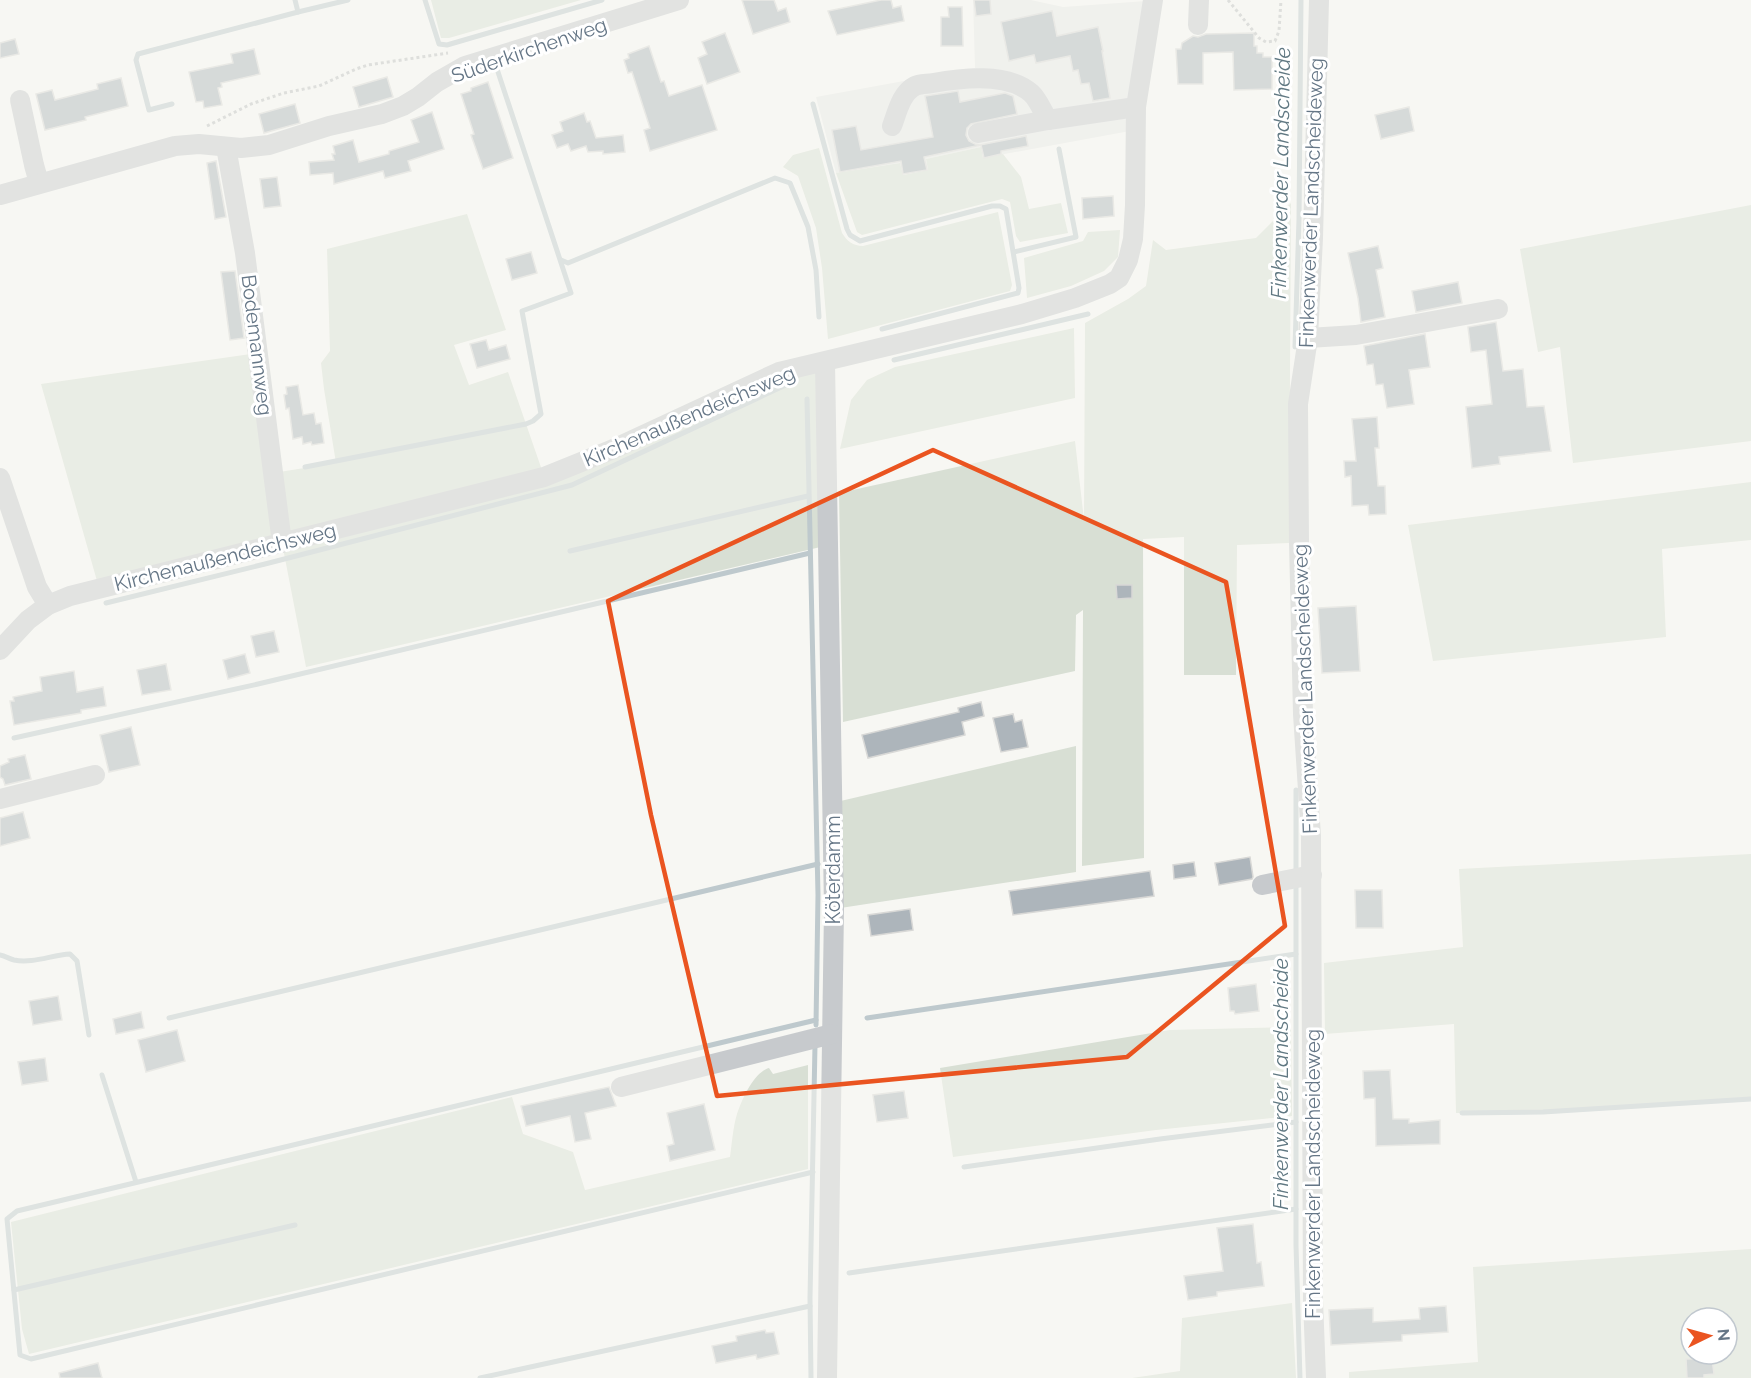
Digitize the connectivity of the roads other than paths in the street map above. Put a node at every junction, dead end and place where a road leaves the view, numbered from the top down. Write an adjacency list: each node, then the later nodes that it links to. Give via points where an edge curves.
1 (680, 0): 11 (street, Süderkirchenweg, via 465,66 388,112 269,144)
2 (1153, 0): 7 (street, Kirchenaußendeichsweg)
3 (1199, 0): 5 (street)
4 (1319, 0): 15 (street, Finkenwerder Landscheideweg)
5 (1198, 25)
6 (20, 100): 12 (street)
7 (1136, 107): 8 (street); 16 (street, Kirchenaußendeichsweg, via 1133,239 1119,278 1075,298 1022,314)
8 (1048, 120): 9 (street, via 1033,94 1021,86 974,78 915,86 906,94); 10 (street)
9 (892, 126)
10 (978, 133)
11 (226, 147): 12 (street, Süderkirchenweg, via 175,146); 18 (street, Bodemannweg, via 245,253)
12 (39, 183): 13 (street, Süderkirchenweg)
13 (0, 195)
14 (1498, 309): 15 (street, via 1356,335)
15 (1308, 338): 23 (street, Finkenwerder Landscheideweg, via 1298,404 1303,714 1311,836)
16 (825, 362): 18 (street, Kirchenaußendeichsweg, via 779,372 544,477); 25 (street, Köterdamm, via 834,909)
17 (0, 478): 19 (street, via 37,587)
18 (282, 543): 19 (street, Kirchenaußendeichsweg)
19 (48, 604): 20 (street, Kirchenaußendeichsweg)
20 (0, 650)
21 (95, 776): 22 (street)
22 (0, 799)
23 (1301, 877): 24 (street); 28 (street, Finkenwerder Landscheideweg)
24 (1262, 885)
25 (832, 1034): 26 (street); 27 (street, Köterdamm)
26 (621, 1087)
27 (827, 1378)
28 (1316, 1378)

